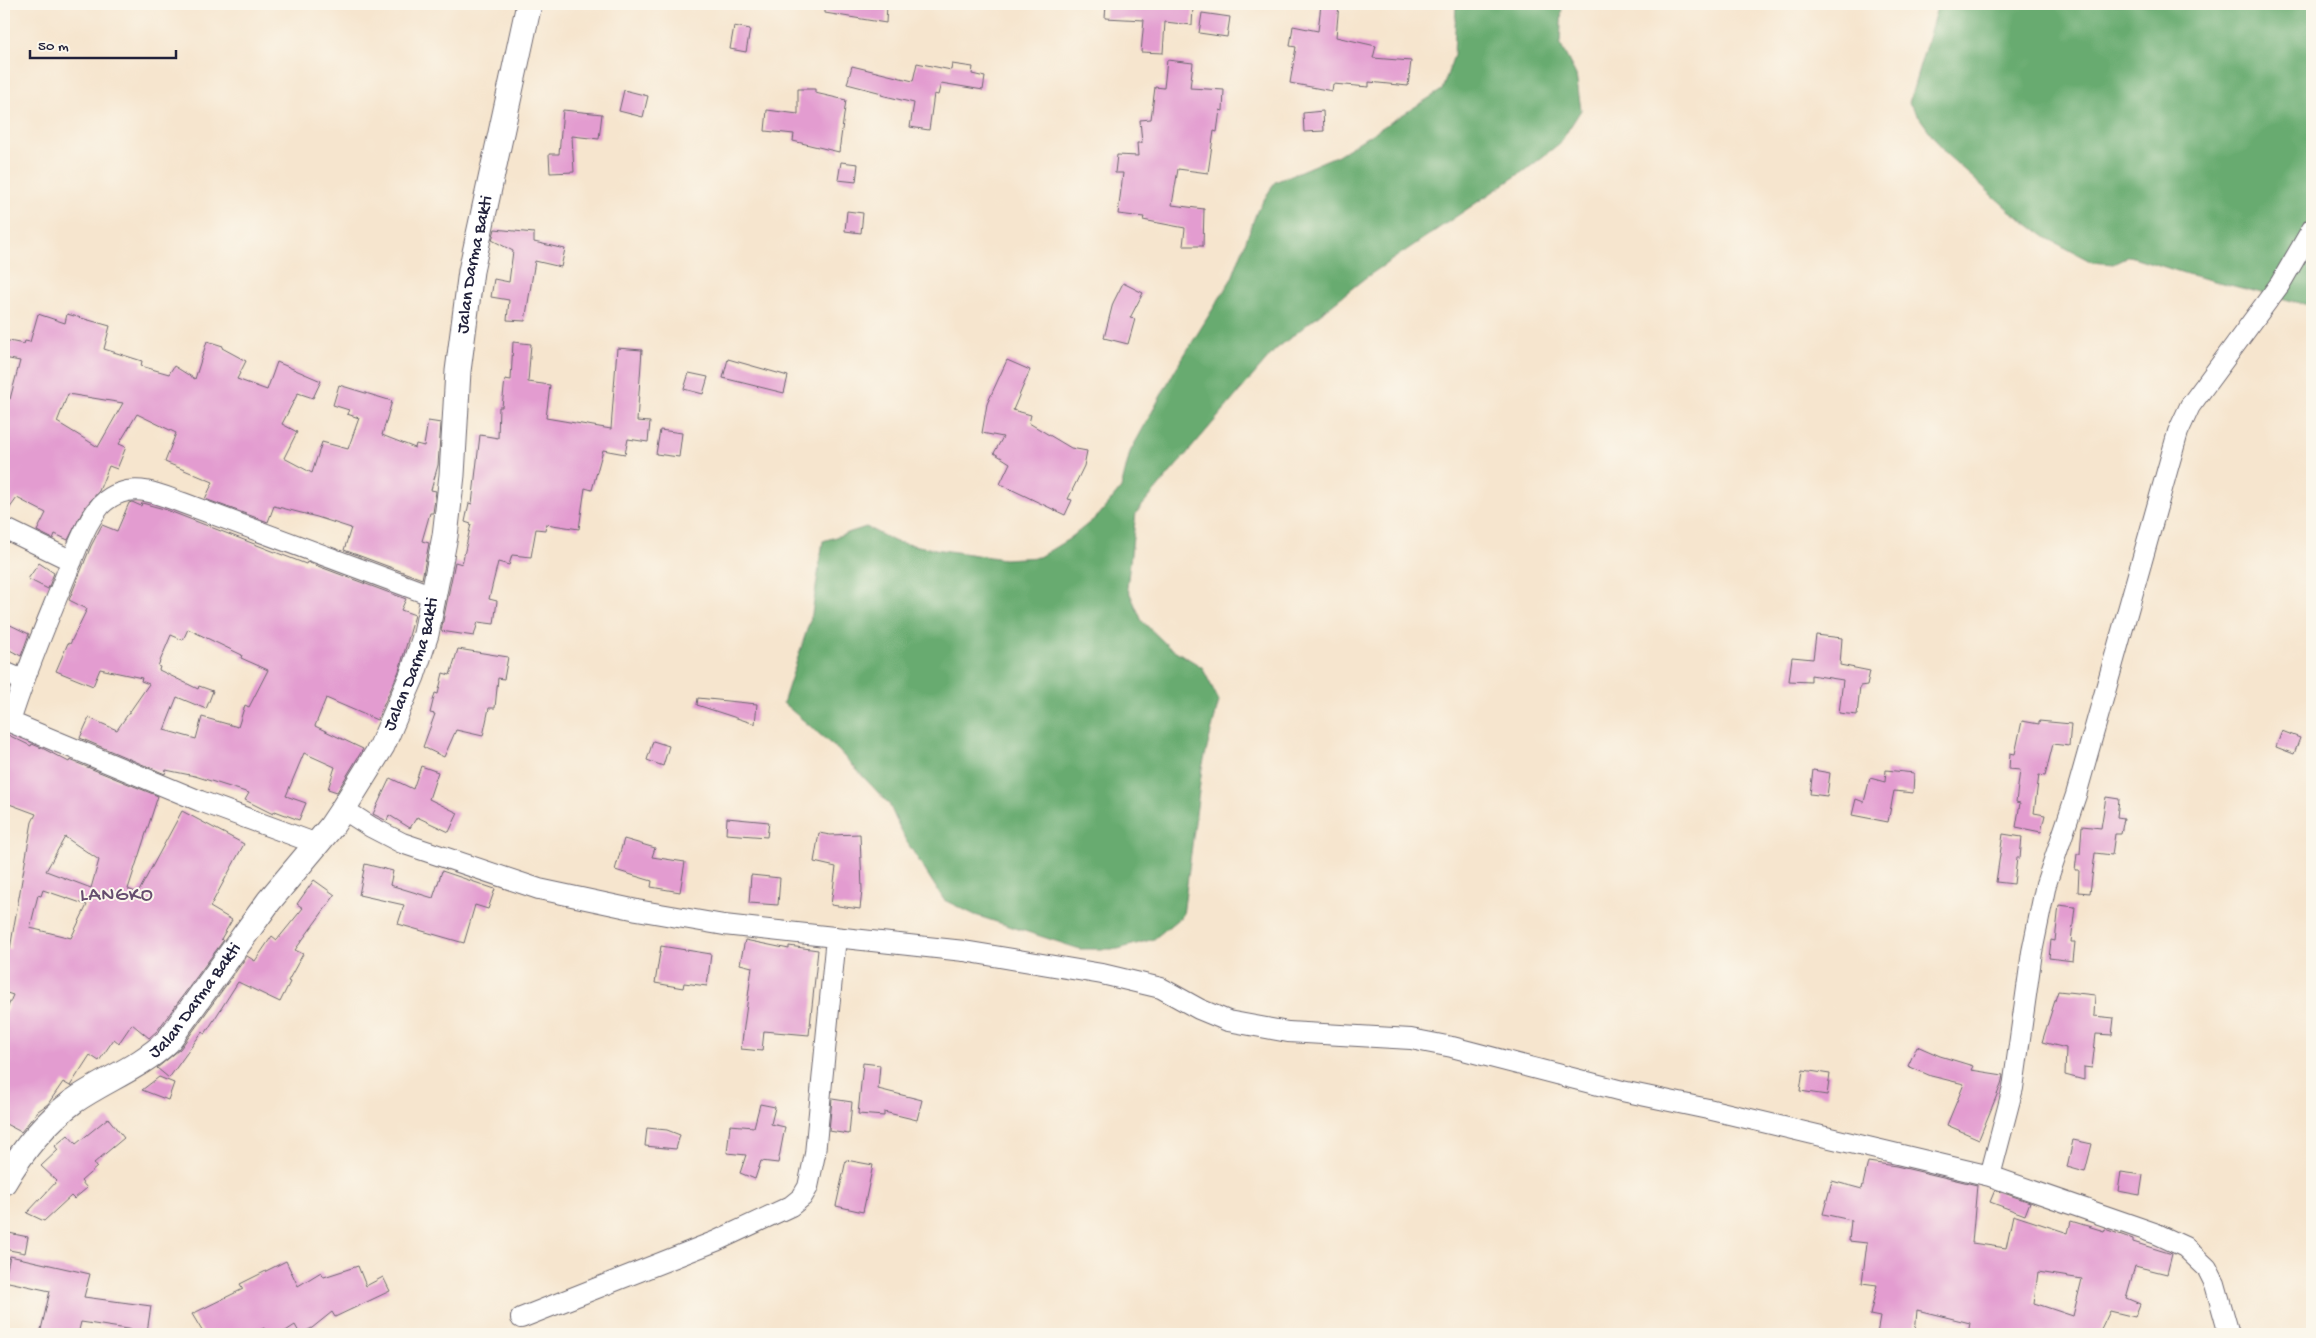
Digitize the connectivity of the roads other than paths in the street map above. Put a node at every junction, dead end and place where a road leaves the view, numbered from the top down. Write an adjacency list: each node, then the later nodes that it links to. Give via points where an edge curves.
1 (529, 4): 5 (street, Jalan Darma Bakti, via 463,320 452,475 445,536)
2 (2312, 229): 12 (street, via 2280,284 2190,406 2178,432 2076,795 2046,884 2032,952 2013,1088)
3 (4, 528): 4 (street)
4 (72, 561): 5 (street, via 102,505 120,493 145,491 183,502); 7 (street)
5 (433, 596): 9 (street, Jalan Darma Bakti, via 426,634 392,724)
6 (4, 672): 7 (street)
7 (23, 680): 8 (street)
8 (7, 729): 10 (street)
9 (343, 809): 10 (street, Jalan Darma Bakti); 11 (street, via 402,843 539,889 724,925)
10 (317, 844): 13 (street, Jalan Darma Bakti, via 269,901 168,1041 149,1058 57,1114 23,1151)
11 (836, 936): 12 (street, via 964,951 1128,980 1161,988 1228,1021 1280,1030 1411,1040 1452,1047 1622,1091 1708,1108); 14 (street, via 815,1154 808,1187 802,1197 791,1206 716,1241)
12 (1990, 1176): 15 (street, via 2157,1234 2185,1247 2198,1258 2215,1284)
13 (4, 1182)
14 (521, 1318)
15 (2229, 1334)

